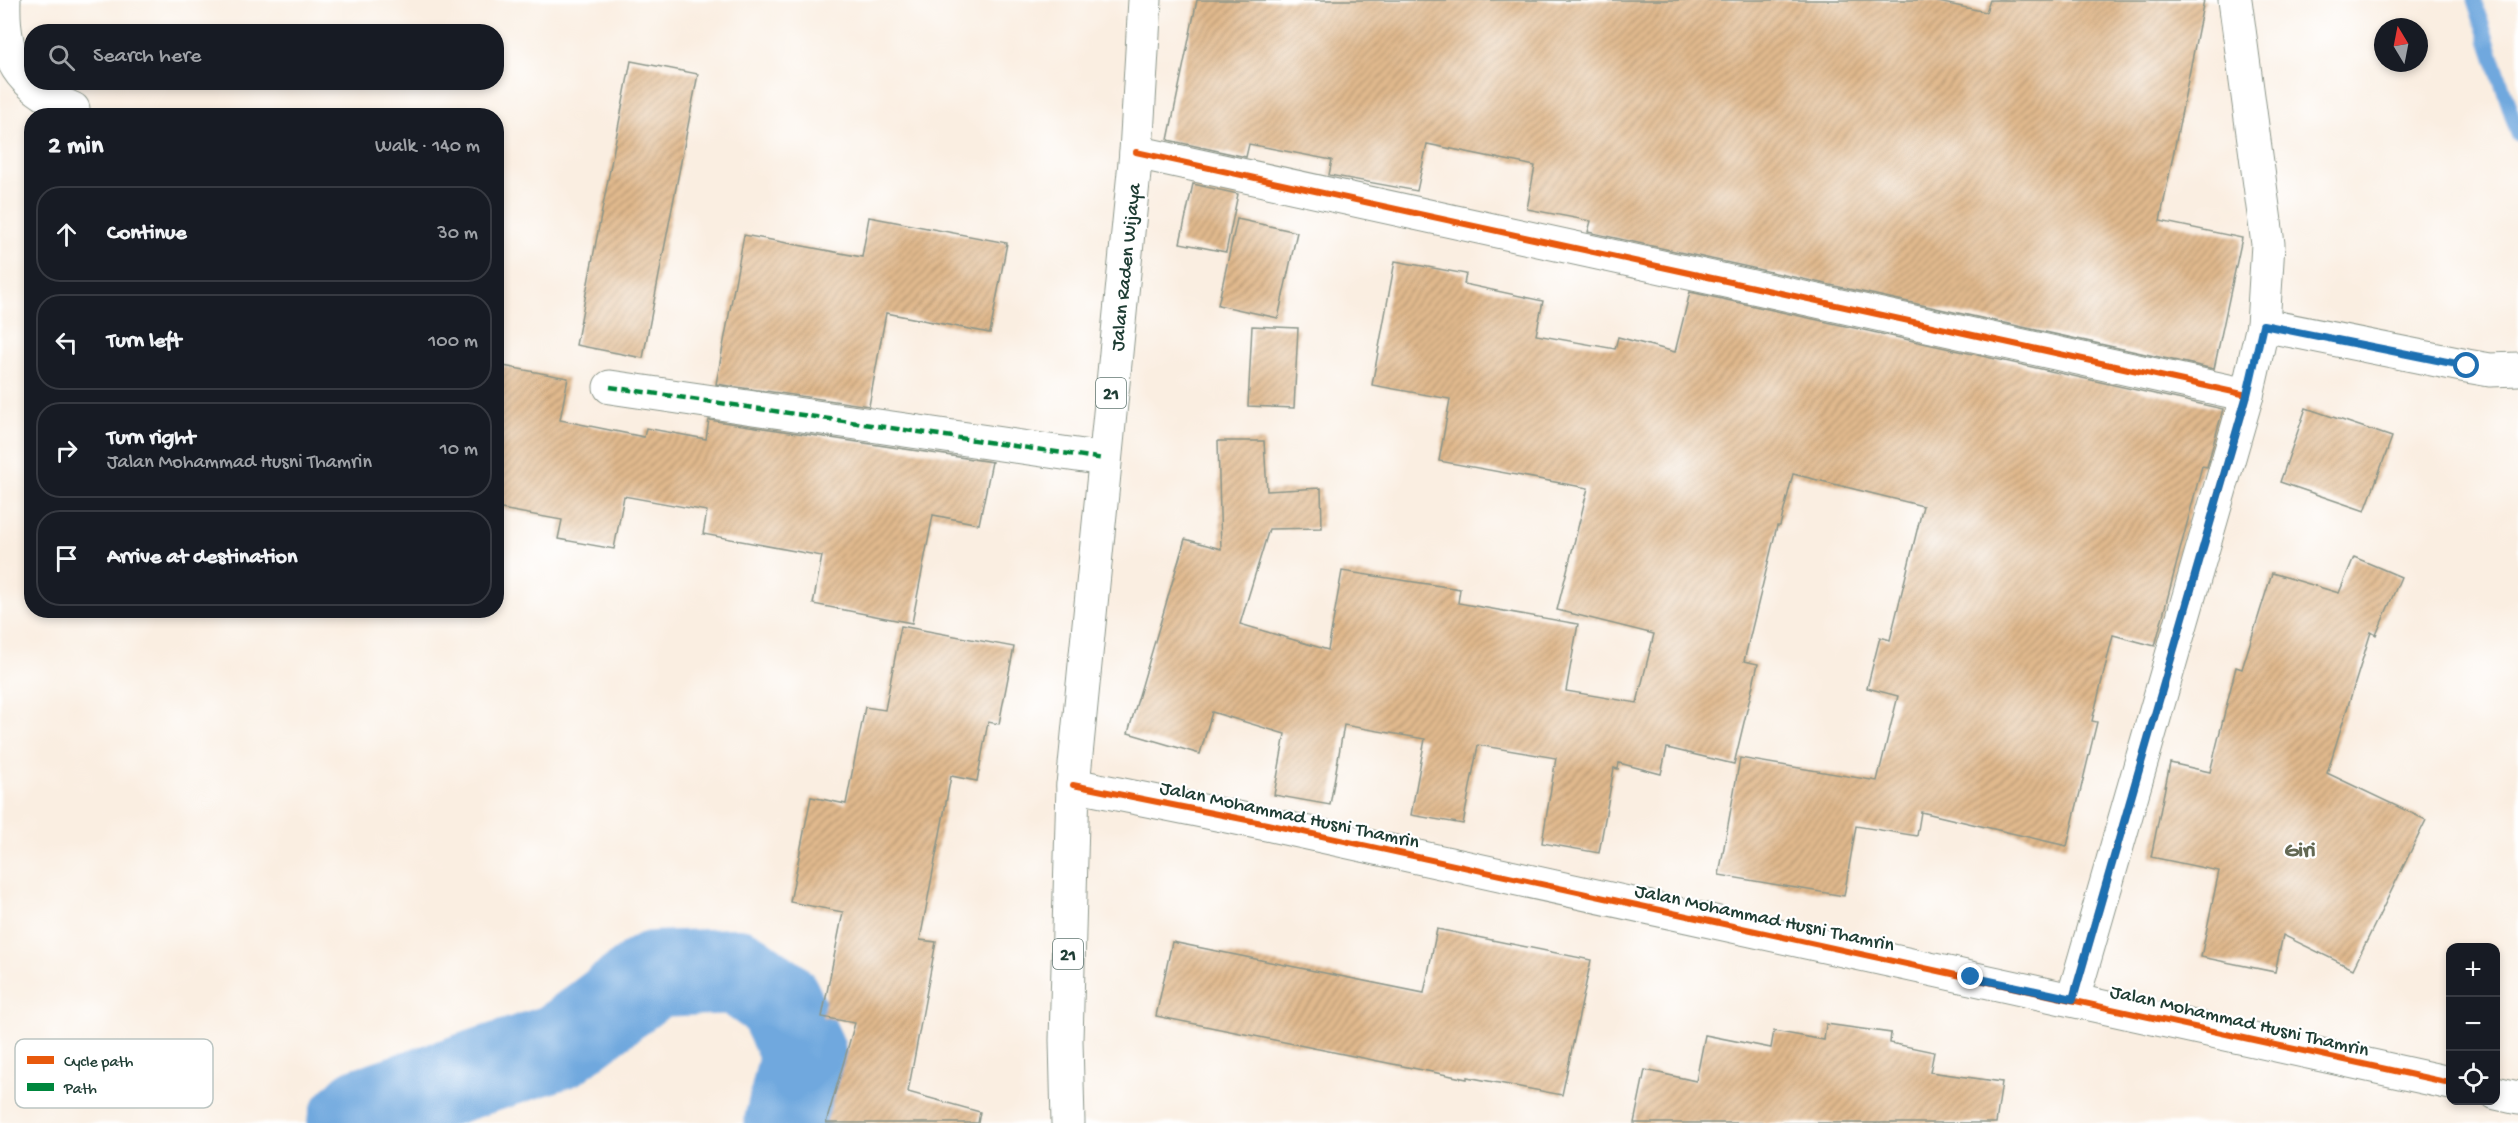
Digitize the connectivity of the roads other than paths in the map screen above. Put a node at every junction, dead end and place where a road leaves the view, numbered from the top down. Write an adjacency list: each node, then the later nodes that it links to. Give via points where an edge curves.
1 (4, 0): 4 (main road, via 4,31 11,56)
2 (1145, 0): 7 (main road, Jalan Raden Wijaya / 21)
3 (2235, 0): 8 (main road, via 2268,244)
4 (24, 78)
5 (36, 90): 6 (main road)
6 (71, 108)
7 (1136, 152): 11 (main road); 12 (main road, Jalan Raden Wijaya / 21)
8 (2263, 325): 9 (main road, via 2490,370); 11 (main road)
9 (2518, 369)
10 (610, 387): 12 (main road)
11 (2247, 395): 14 (main road)
12 (1104, 459): 13 (main road, Jalan Raden Wijaya / 21)
13 (1072, 785): 14 (main road, Jalan Mohammad Husni Thamrin); 18 (main road, 21, via 1066,1029)
14 (2073, 999): 15 (main road, Jalan Mohammad Husni Thamrin)
15 (2446, 1082)
16 (2500, 1094): 17 (main road)
17 (2518, 1098)
18 (1068, 1123)

